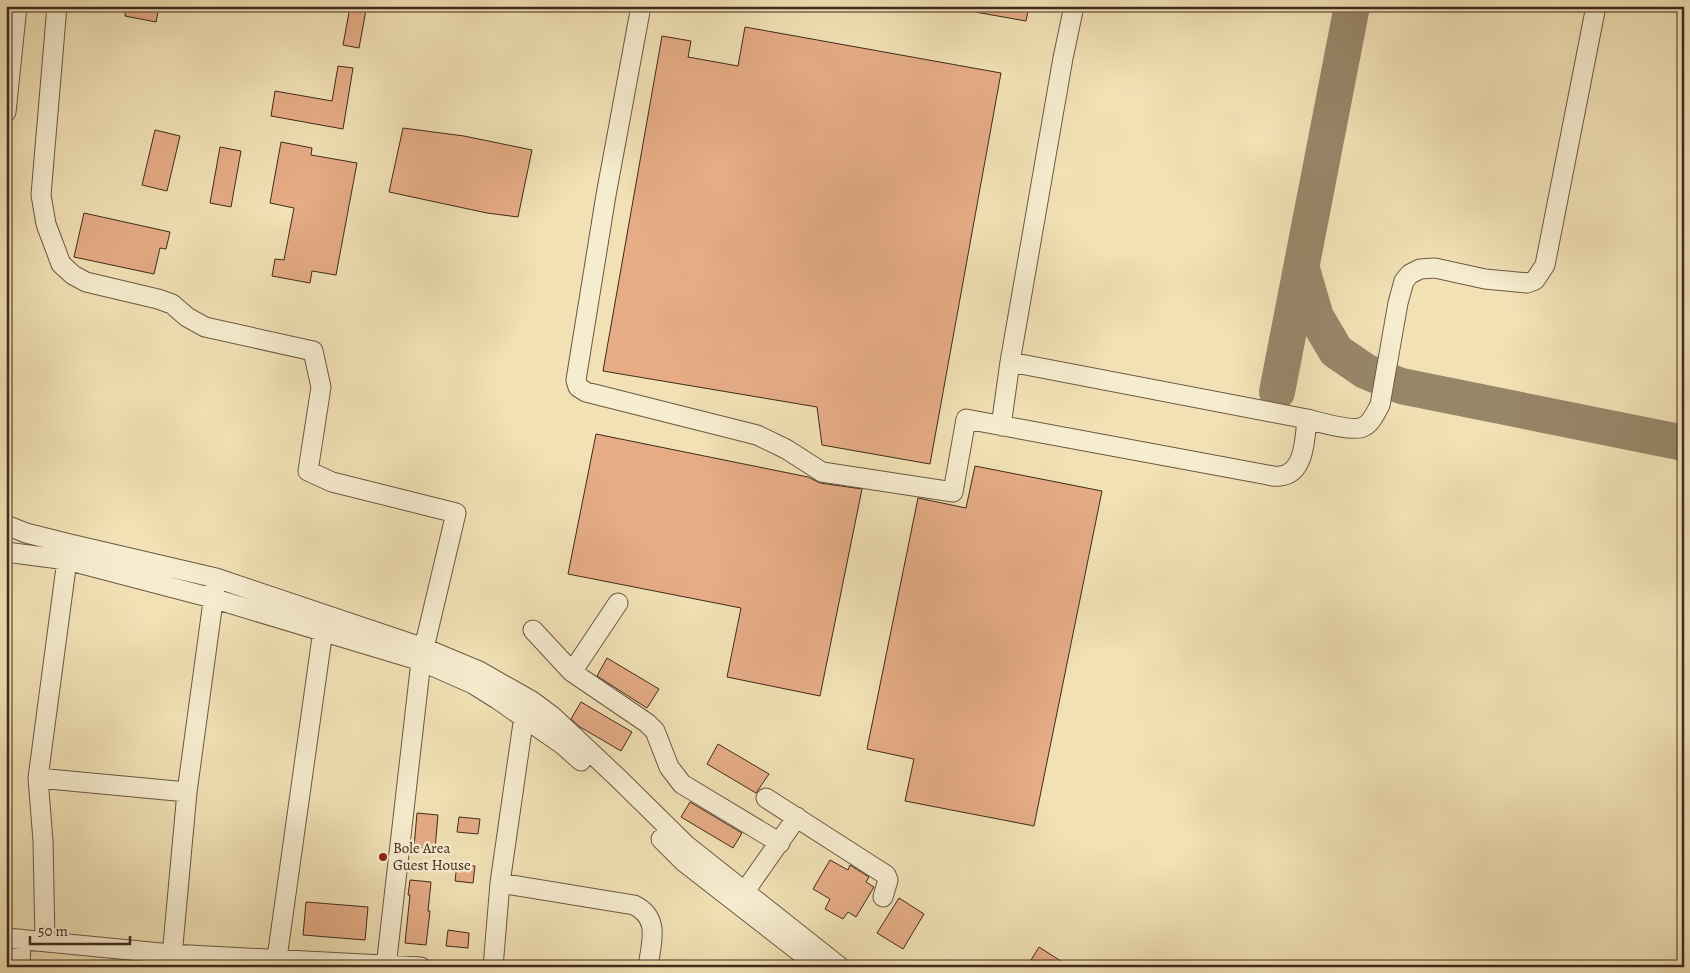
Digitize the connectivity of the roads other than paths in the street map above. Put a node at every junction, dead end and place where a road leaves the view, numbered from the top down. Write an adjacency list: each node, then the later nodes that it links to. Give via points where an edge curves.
1 (17, 6): 6 (street)
2 (57, 6): 18 (street, via 41,195 46,224 61,264 86,282 172,304 205,327 313,351 321,386 308,471 332,482 456,513)
3 (641, 6): 9 (street, via 606,195 576,380 578,387 586,392 757,434 822,472 953,492 966,419)
4 (1074, 6): 7 (street)
5 (1596, 6): 8 (street, via 1545,265 1535,280 1526,283 1485,279 1435,268 1420,269 1410,274 1404,281 1398,303 1380,405 1374,416 1363,427 1352,428)
6 (6, 112)
7 (1010, 362): 8 (street); 9 (street)
8 (1307, 419): 9 (street, via 1303,453 1295,469 1282,476)
9 (1001, 426)
10 (6, 524): 13 (street, via 70,544)
11 (6, 552): 12 (street)
12 (67, 560): 14 (street); 21 (street)
13 (216, 578): 14 (street); 18 (street)
14 (212, 598): 16 (street); 22 (street)
15 (618, 603): 19 (street)
16 (323, 630): 18 (street); 31 (street)
17 (533, 630): 19 (street)
18 (422, 655): 20 (street); 27 (street, via 479,671 532,701 552,716 686,845); 33 (street)
19 (572, 672): 25 (street, via 647,723 655,732 669,767 682,784)
20 (524, 716): 26 (street); 38 (street, via 610,787 684,862)
21 (38, 778): 22 (street); 30 (street)
22 (187, 792): 32 (street)
23 (766, 798): 24 (street)
24 (797, 816): 25 (street); 28 (street, via 886,874 888,880)
25 (780, 843): 27 (street)
26 (500, 883): 36 (street); 37 (street, via 634,905 643,910 648,915 652,935)
27 (745, 891): 39 (street)
28 (883, 897)
29 (13, 938): 30 (street); 34 (street)
30 (45, 941): 32 (street)
31 (277, 958): 32 (street); 33 (street)
32 (171, 960)
33 (386, 966): 35 (street)
34 (20, 967)
35 (421, 967)
36 (493, 967)
37 (648, 967)
38 (819, 967)
39 (840, 967)

